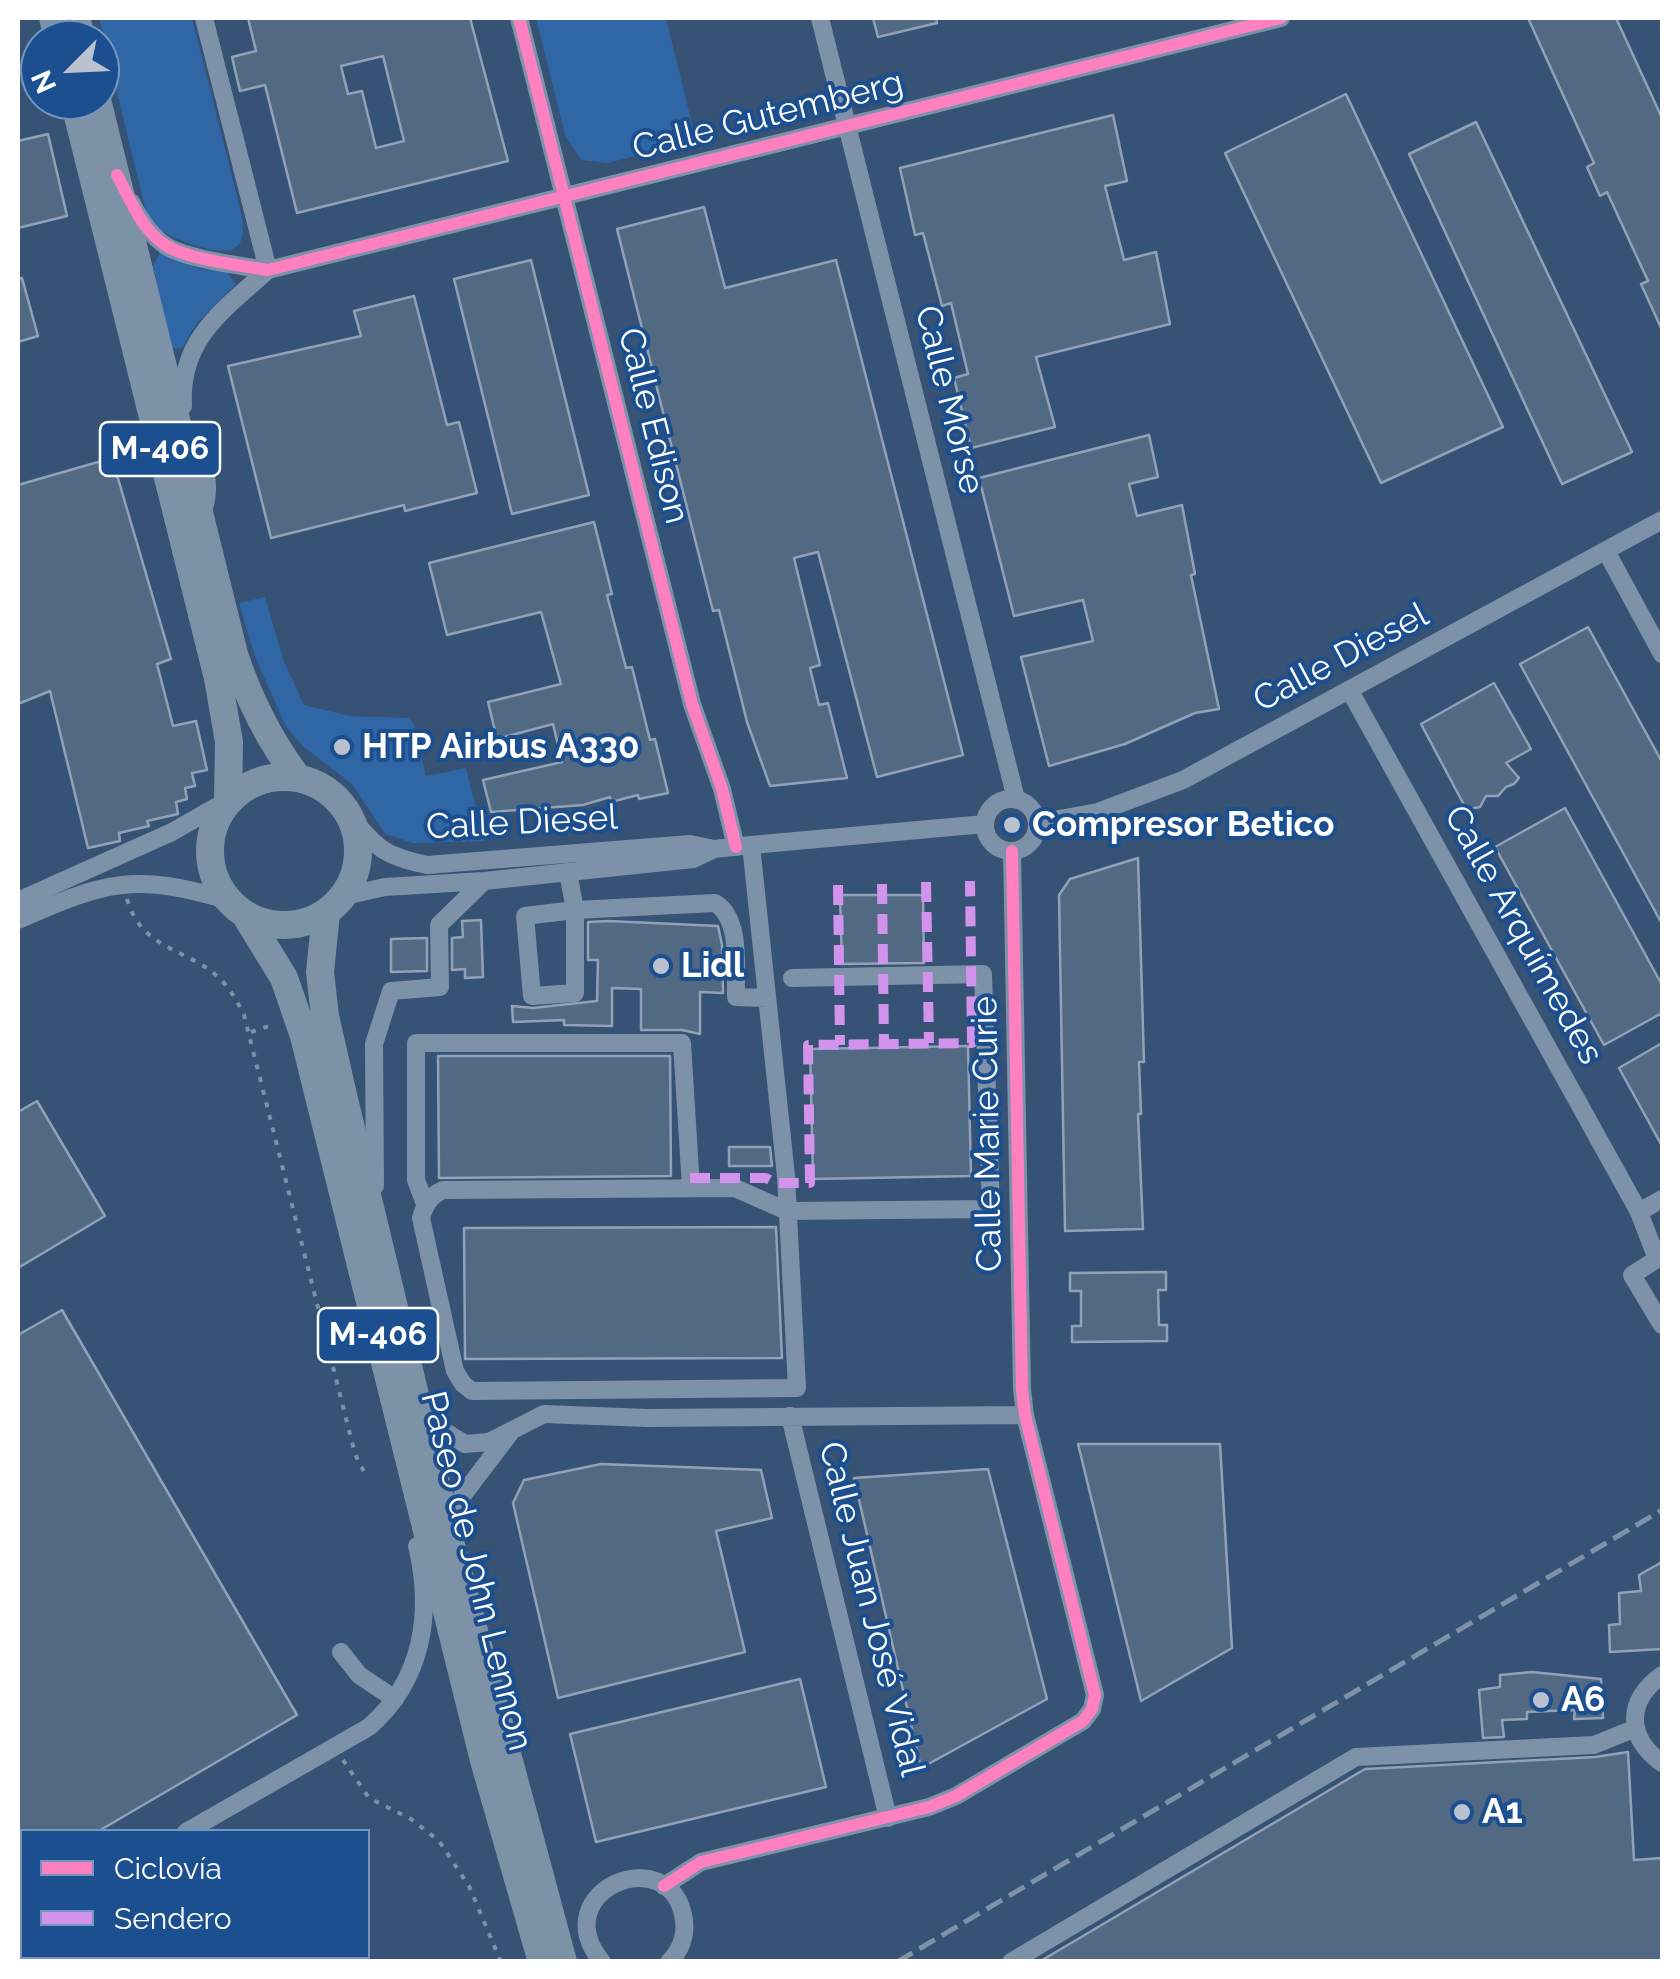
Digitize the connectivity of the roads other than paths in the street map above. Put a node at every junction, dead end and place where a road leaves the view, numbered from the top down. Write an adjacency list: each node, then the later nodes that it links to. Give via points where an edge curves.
1 (204, 18): 10 (street)
2 (519, 18): 9 (street, Calle Edison)
3 (820, 18): 7 (street, Calle Morse)
4 (1281, 18): 7 (street, Calle Gutemberg)
5 (79, 120): 18 (highway, M-406, via 218,678 229,742)
6 (102, 120): 8 (highway, M-406)
7 (847, 126): 9 (street, Calle Gutemberg); 17 (street, Calle Morse)
8 (116, 175): 10 (street, via 142,222 167,247); 11 (highway, M-406)
9 (564, 198): 10 (street, Calle Gutemberg); 22 (street, Calle Edison, via 692,704)
10 (268, 270): 11 (street, via 196,342 181,378)
11 (185, 444): 16 (highway, M-406, via 246,691)
12 (1662, 520): 13 (street, Calle Diesel)
13 (1606, 551): 14 (street); 15 (street, Calle Diesel)
14 (1662, 654)
15 (1350, 690): 20 (street, Calle Diesel, via 1183,780 1098,812); 38 (street, Calle Arquímedes)
16 (297, 777): 18 (highway, via 265,778); 19 (highway, M-406, via 328,791)
17 (1016, 799): 20 (street); 21 (street, via 998,802)
18 (228, 800): 27 (street); 29 (highway, M-406, via 209,852 212,874)
19 (350, 816): 23 (street, Calle Diesel, via 394,858 427,865 690,844); 28 (highway, M-406, via 357,865)
20 (1037, 823): 24 (street, via 1031,842)
21 (985, 824): 22 (street, Calle Diesel); 24 (street, via 990,840)
22 (744, 846): 23 (street, Calle Diesel); 33 (street, Calle Edison)
23 (714, 849): 25 (street, Calle Diesel, via 693,859)
24 (1012, 851): 44 (street, Calle Marie Curie)
25 (568, 872): 26 (street, Calle Diesel); 30 (street)
26 (484, 881): 28 (street, Calle Diesel, via 385,887); 39 (street, via 438,924 440,987 391,991 374,1044)
27 (18, 901)
28 (335, 904): 29 (highway, via 291,926 268,925); 39 (highway, Paseo de John Lennon / M-406, via 320,972 325,1016)
29 (236, 908): 31 (street, via 165,884 109,884); 41 (highway, Paseo de John Lennon / M-406, via 284,978)
30 (576, 910): 30 (street, via 574,993 532,996 525,916); 33 (street, via 715,903 732,924 736,997)
31 (18, 920)
32 (792, 978): 37 (street, via 983,974 990,1208)
33 (767, 998): 37 (street, Calle Edison)
34 (691, 1188): 36 (street, via 443,1190); 36 (street, via 682,1043 416,1043 416,1180); 37 (street, via 735,1188)
35 (1662, 1199): 38 (street)
36 (425, 1204): 37 (street, Calle Edison, via 421,1218 455,1371 472,1391 797,1388)
37 (787, 1211)
38 (1639, 1212): 40 (street, Calle Arquímedes)
39 (378, 1242): 43 (highway, Paseo de John Lennon / M-406)
40 (1660, 1259): 42 (street, via 1632,1275)
41 (366, 1284): 50 (street, via 376,1379 425,1594 420,1646); 52 (highway, Paseo de John Lennon / M-406)
42 (1662, 1325)
43 (415, 1388): 46 (street, via 442,1430 465,1444 489,1442); 47 (highway, Paseo de John Lennon / M-406)
44 (1025, 1415): 45 (street); 54 (street, Calle Marie Curie, via 1095,1694 1092,1709 1083,1721 956,1796)
45 (790, 1416): 46 (street, via 544,1414); 54 (street, Calle Juan José Vidal)
46 (516, 1425): 47 (street, via 462,1496)
47 (453, 1553): 52 (highway, Paseo de John Lennon / M-406)
48 (341, 1652): 50 (street, via 359,1675)
49 (1662, 1675): 51 (street, via 1644,1690)
50 (396, 1700): 55 (street, via 370,1726)
51 (1636, 1728): 53 (street, via 1646,1751); 61 (street, via 1594,1745 1356,1757)
52 (496, 1762): 57 (highway, Paseo de John Lennon / M-406); 58 (highway, Paseo de John Lennon / M-406)
53 (1662, 1764)
54 (888, 1818): 56 (street, via 700,1862)
55 (191, 1829)
56 (664, 1886): 59 (street, via 632,1877 602,1890 587,1919); 60 (street, via 682,1911 684,1927)
57 (542, 1962)
58 (563, 1962)
59 (602, 1962)
60 (669, 1962)
61 (1010, 1962)

